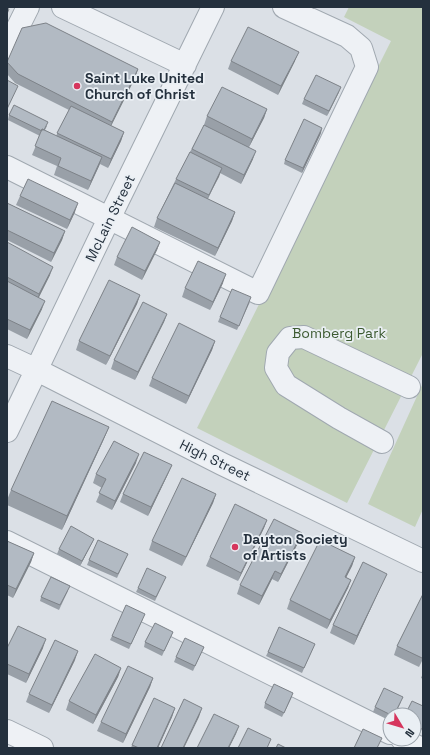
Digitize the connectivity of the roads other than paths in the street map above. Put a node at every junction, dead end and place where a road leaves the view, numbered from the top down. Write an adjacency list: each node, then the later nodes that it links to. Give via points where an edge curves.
1 (28, 7): 5 (street)
2 (63, 7): 6 (street)
3 (284, 7): 8 (street, via 347,36 361,48 367,68 258,294)
4 (210, 8): 6 (street, McLain Street)
5 (7, 49)
6 (185, 65): 8 (street, McLain Street)
7 (7, 167): 8 (street)
8 (109, 218): 10 (street, McLain Street)
9 (7, 356): 10 (street, High Street)
10 (37, 370): 12 (street, McLain Street); 15 (street, High Street, via 222,464)
11 (409, 387): 13 (street, via 304,337 290,338 278,353 276,368 286,385)
12 (7, 431)
13 (382, 442)
14 (7, 542): 16 (street)
15 (423, 561)
16 (382, 729)
17 (7, 731): 18 (street)
18 (42, 748)

